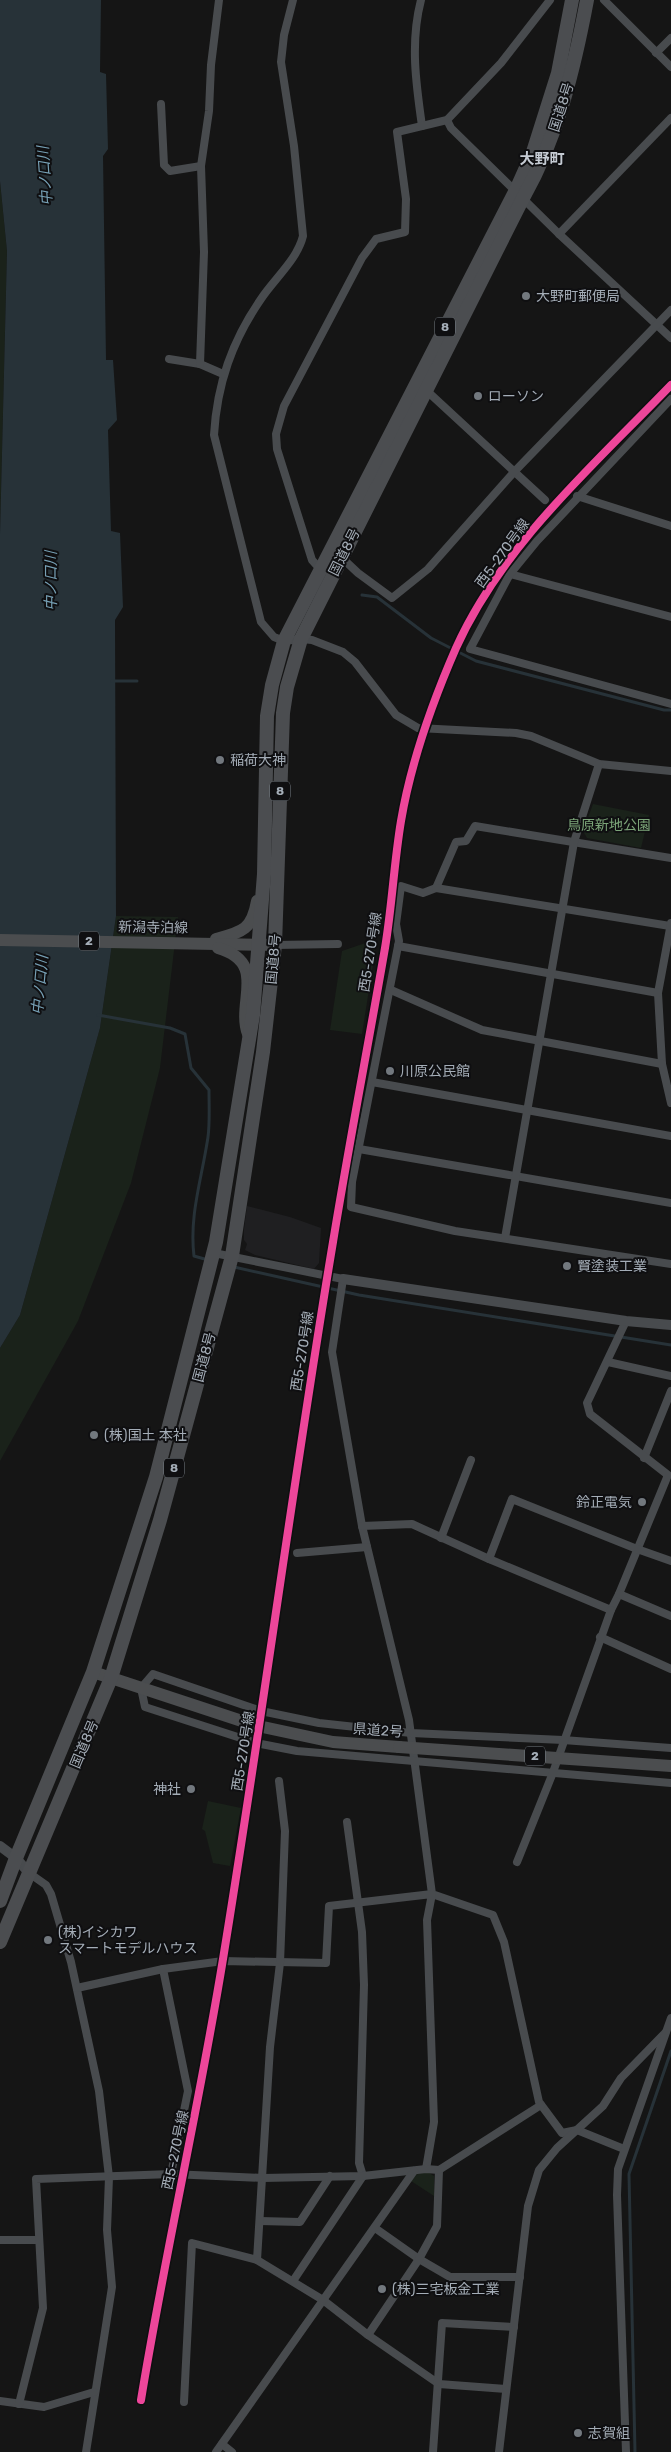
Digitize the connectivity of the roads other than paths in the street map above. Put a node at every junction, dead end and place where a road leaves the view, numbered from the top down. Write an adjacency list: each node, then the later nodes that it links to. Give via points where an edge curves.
1 (219, 0): 15 (street)
2 (293, 0): 23 (street, via 281,62 303,236 300,247 241,332)
3 (421, 0): 14 (street, via 414,67)
4 (550, 0): 13 (street, via 501,62)
5 (572, 0): 16 (highway, 国道8号 / 8, via 558,72)
6 (587, 0): 16 (highway, 国道8号 / 8, via 562,110 541,166)
7 (604, 0): 9 (street)
8 (671, 38): 9 (street)
9 (656, 53): 10 (street)
10 (671, 67)
11 (161, 104): 15 (street, via 164,165 170,171)
12 (671, 118): 17 (street)
13 (447, 120): 14 (street); 16 (street, via 451,128)
14 (422, 126): 31 (street, via 398,132 406,199 405,232 376,239 362,258 284,406 276,434 277,449 312,560)
15 (201, 166): 22 (street, via 204,252)
16 (520, 194): 17 (street); 24 (highway, 国道8号 / 8); 31 (highway, 国道8号 / 8)
17 (559, 234): 19 (street)
18 (671, 310): 19 (street)
19 (658, 324): 20 (street); 26 (street)
20 (671, 338)
21 (169, 359): 22 (street)
22 (200, 364): 23 (street)
23 (223, 374): 35 (street, via 216,409 216,444 261,622 274,637)
24 (427, 391): 26 (street); 30 (highway, 国道8号 / 8)
25 (671, 398): 27 (street)
26 (514, 472): 28 (street); 30 (street, via 428,569 392,598)
27 (577, 496): 29 (street); 32 (street)
28 (545, 500)
29 (671, 526)
30 (341, 557): 34 (highway, 国道8号 / 8)
31 (320, 569): 35 (highway, 国道8号 / 8)
32 (510, 574): 33 (street); 36 (street, via 470,649)
33 (671, 617)
34 (301, 639): 35 (street); 37 (street, via 343,652 355,662 396,715 418,728 516,733); 49 (highway, 国道8号 / 8, via 283,713)
35 (284, 642): 41 (highway, 国道8号 / 8, via 267,716)
36 (671, 705)
37 (599, 764): 38 (street); 39 (street)
38 (671, 771)
39 (574, 842): 40 (street); 42 (street, via 475,826 466,841 456,842); 43 (street)
40 (671, 858)
41 (264, 884): 46 (main road, via 259,888 254,915 247,927 230,936); 48 (highway, 国道8号 / 8)
42 (436, 888): 43 (street); 50 (street, via 423,893 401,886 396,924)
43 (563, 908): 44 (street); 51 (street)
44 (671, 925): 53 (street)
45 (0, 940): 46 (main road, 新潟寺泊線 / 2)
46 (201, 943): 48 (main road, 新潟寺泊線 / 2); 54 (main road, via 232,952 246,970 245,1026)
47 (338, 944): 49 (street)
48 (260, 945): 49 (main road, 新潟寺泊線 / 2); 54 (highway, 国道8号 / 8)
49 (275, 945): 66 (highway, 国道8号 / 8, via 263,1052)
50 (398, 946): 51 (street); 52 (street)
51 (550, 973): 53 (street); 55 (street)
52 (391, 990): 55 (street, via 482,1030); 57 (street)
53 (658, 993): 56 (street)
54 (250, 1039): 65 (highway, 国道8号 / 8)
55 (538, 1040): 56 (street); 59 (street)
56 (662, 1064): 58 (street)
57 (372, 1082): 59 (street); 61 (street)
58 (671, 1100)
59 (526, 1110): 60 (street); 62 (street)
60 (671, 1136)
61 (359, 1149): 62 (street); 64 (street, via 351,1207 455,1231)
62 (514, 1175): 63 (street); 64 (street)
63 (671, 1203)
64 (505, 1238): 67 (street)
65 (214, 1253): 66 (street); 88 (highway, 国道8号 / 8, via 156,1477)
66 (232, 1256): 68 (street); 89 (highway, 国道8号 / 8, via 160,1520)
67 (671, 1264)
68 (343, 1279): 69 (street); 76 (street, via 332,1352)
69 (626, 1321): 70 (street); 71 (street)
70 (671, 1325)
71 (608, 1362): 72 (street); 74 (street, via 587,1403 590,1414)
72 (671, 1376)
73 (671, 1391): 74 (street)
74 (644, 1458): 79 (street, via 668,1475)
75 (471, 1460): 77 (street)
76 (362, 1526): 77 (street, via 412,1524); 78 (street)
77 (441, 1538): 81 (street)
78 (367, 1547): 80 (street); 91 (street)
79 (637, 1550): 81 (street, via 512,1499); 82 (street); 83 (street)
80 (297, 1553)
81 (488, 1559): 84 (street)
82 (671, 1560)
83 (619, 1594): 84 (street); 85 (street)
84 (611, 1610): 86 (street)
85 (671, 1616)
86 (600, 1637): 87 (street); 92 (street)
87 (671, 1669)
88 (93, 1672): 89 (main road, 県道2号 / 2); 101 (highway, 国道8号 / 8)
89 (112, 1678): 90 (main road, 県道2号 / 2); 103 (highway, 国道8号 / 8)
90 (141, 1688): 91 (street, via 153,1674 262,1711 318,1723); 94 (street, via 145,1706 256,1743 297,1751); 95 (main road, 県道2号 / 2, bridge, via 254,1725 333,1742)
91 (411, 1733): 92 (street); 94 (street)
92 (563, 1740): 93 (street); 96 (street)
93 (671, 1748)
94 (414, 1762): 96 (street); 104 (street)
95 (671, 1766)
96 (552, 1775): 98 (street); 102 (street)
97 (279, 1781): 108 (street, via 285,1831)
98 (671, 1783)
99 (347, 1822): 106 (street)
100 (0, 1846): 101 (street)
101 (16, 1858): 103 (street); 105 (highway, 国道8号 / 8)
102 (517, 1862)
103 (30, 1873): 107 (highway, 国道8号 / 8); 110 (street, via 46,1885 51,1894)
104 (432, 1894): 106 (street); 113 (street, via 493,1915 504,1942); 116 (street, via 427,1920 434,2122)
105 (0, 1901)
106 (358, 1903): 108 (street, via 329,1906 326,1964); 121 (street, via 364,1985 359,2163)
107 (0, 1942)
108 (280, 1963): 109 (street, via 223,1961); 123 (street, via 270,2047)
109 (163, 1969): 110 (street); 119 (street, via 188,2091)
110 (77, 1988): 122 (street, via 100,2091)
111 (671, 2018): 112 (street)
112 (665, 2033): 114 (street, via 621,2078 603,2106); 115 (street)
113 (541, 2105): 114 (street, via 562,2133); 117 (street)
114 (577, 2130): 115 (street); 130 (street, via 540,2170 528,2206)
115 (624, 2149): 147 (street, via 618,2169 617,2195)
116 (426, 2169): 117 (street); 118 (street)
117 (439, 2170): 128 (street, via 437,2226)
118 (414, 2171): 121 (street); 125 (street)
119 (171, 2174): 122 (street); 123 (street)
120 (330, 2176): 121 (street); 123 (street); 124 (street, via 300,2222)
121 (364, 2176): 131 (street)
122 (109, 2177): 127 (street, via 36,2179); 137 (street, via 107,2230 112,2287)
123 (263, 2178): 124 (street)
124 (260, 2221): 129 (street)
125 (375, 2228): 128 (street); 132 (street)
126 (0, 2240): 127 (street)
127 (39, 2240): 140 (street, via 43,2308)
128 (419, 2259): 130 (street, via 450,2277); 134 (street)
129 (257, 2260): 131 (street); 139 (street, via 192,2243)
130 (520, 2277): 133 (street)
131 (293, 2281): 132 (street)
132 (323, 2300): 134 (street); 141 (street)
133 (514, 2327): 135 (street, via 442,2323); 136 (street)
134 (368, 2335): 135 (street)
135 (439, 2384): 136 (street); 145 (street)
136 (506, 2389): 146 (street)
137 (94, 2392): 140 (street, via 44,2408); 142 (street)
138 (0, 2402): 140 (street)
139 (184, 2402)
140 (19, 2404)
141 (222, 2444): 143 (street); 144 (street)
142 (86, 2452)
143 (216, 2452)
144 (232, 2452)
145 (433, 2452)
146 (499, 2452)
147 (626, 2452)

